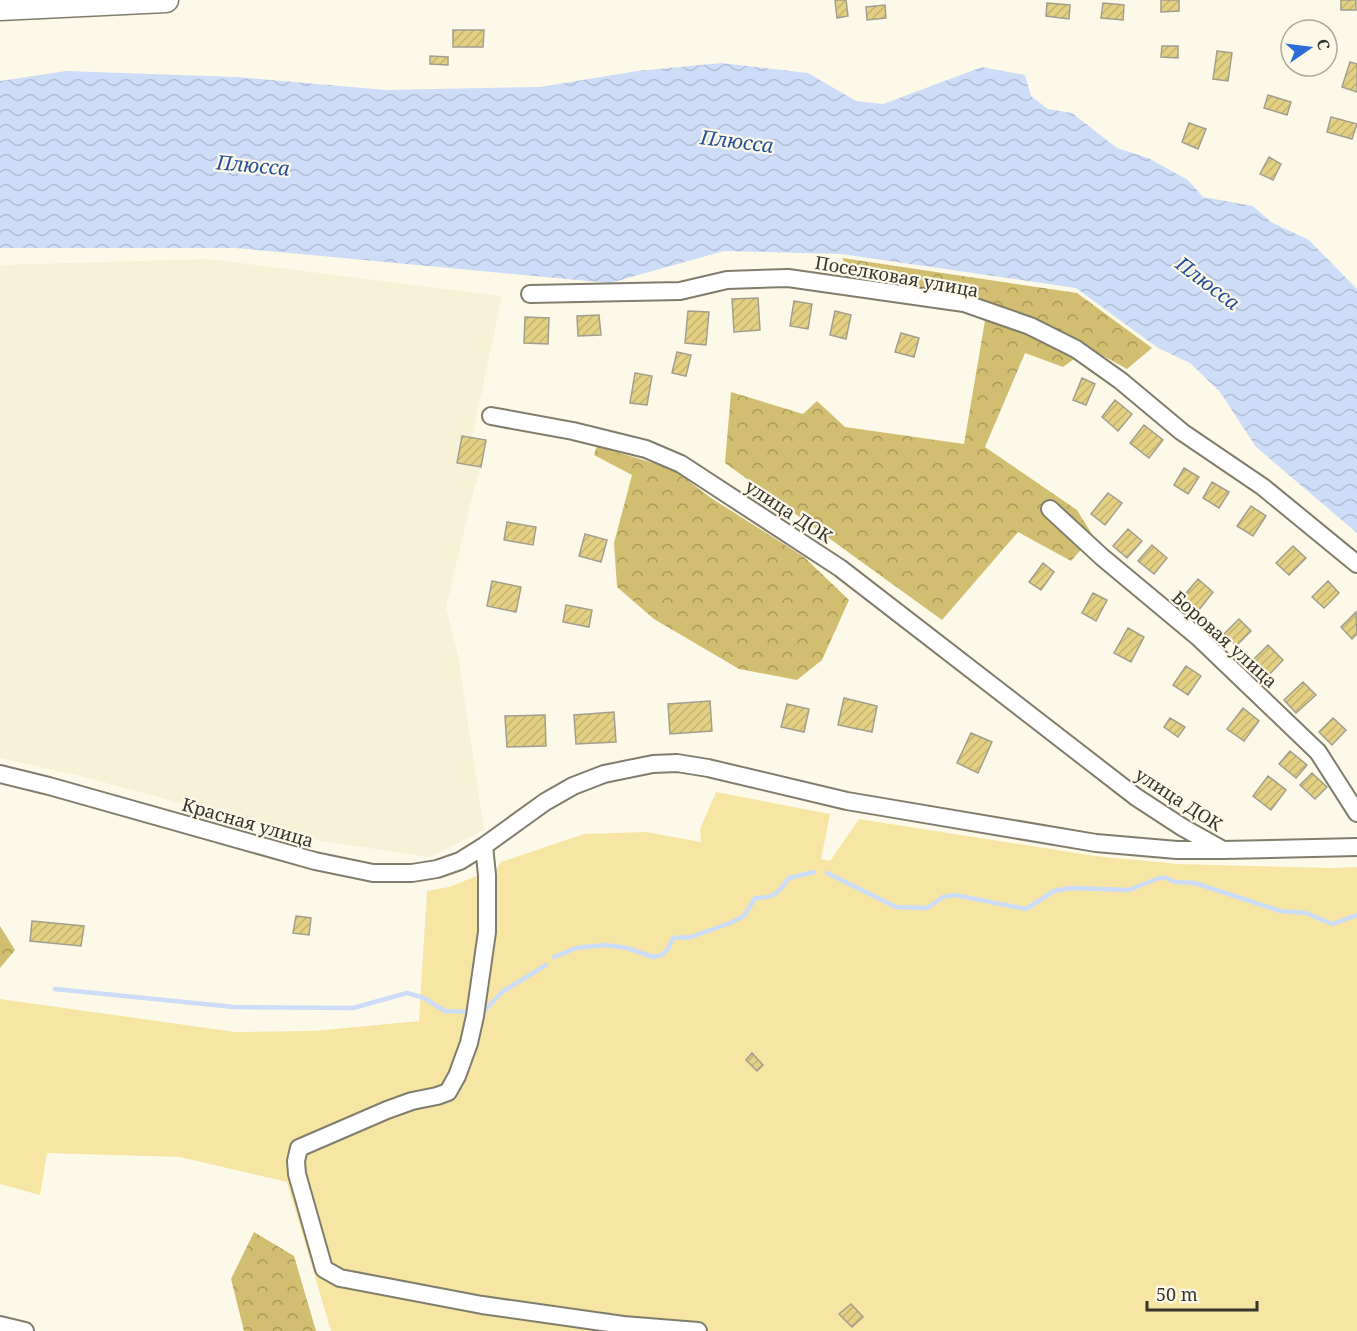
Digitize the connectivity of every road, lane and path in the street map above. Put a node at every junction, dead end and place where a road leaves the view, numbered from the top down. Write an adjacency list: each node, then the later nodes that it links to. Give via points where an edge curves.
1 (166, 0): 2 (main road)
2 (0, 8)
3 (531, 294): 6 (street, Поселковая улица, via 680,291 727,280 788,278 964,303 1030,326 1076,349 1182,432 1263,487)
4 (491, 416): 11 (street, улица ДОК, via 646,449 681,464 840,568 1136,797)
5 (1050, 509): 8 (street, Боровая улица, via 1198,637 1318,752)
6 (1357, 564)
7 (0, 774): 9 (street, Красная улица, via 315,861 373,873 437,869)
8 (1357, 813)
9 (484, 846): 11 (street, улица ДОК, via 573,786 604,774 676,763 847,801 1096,843); 14 (street, via 487,932 475,1016 458,1076 448,1092 387,1110 299,1148 297,1174 324,1269 340,1278 482,1305 623,1325)
10 (1357, 847): 11 (street)
11 (1223, 850)
12 (0, 1325): 13 (street)
13 (25, 1331)
14 (698, 1331)

